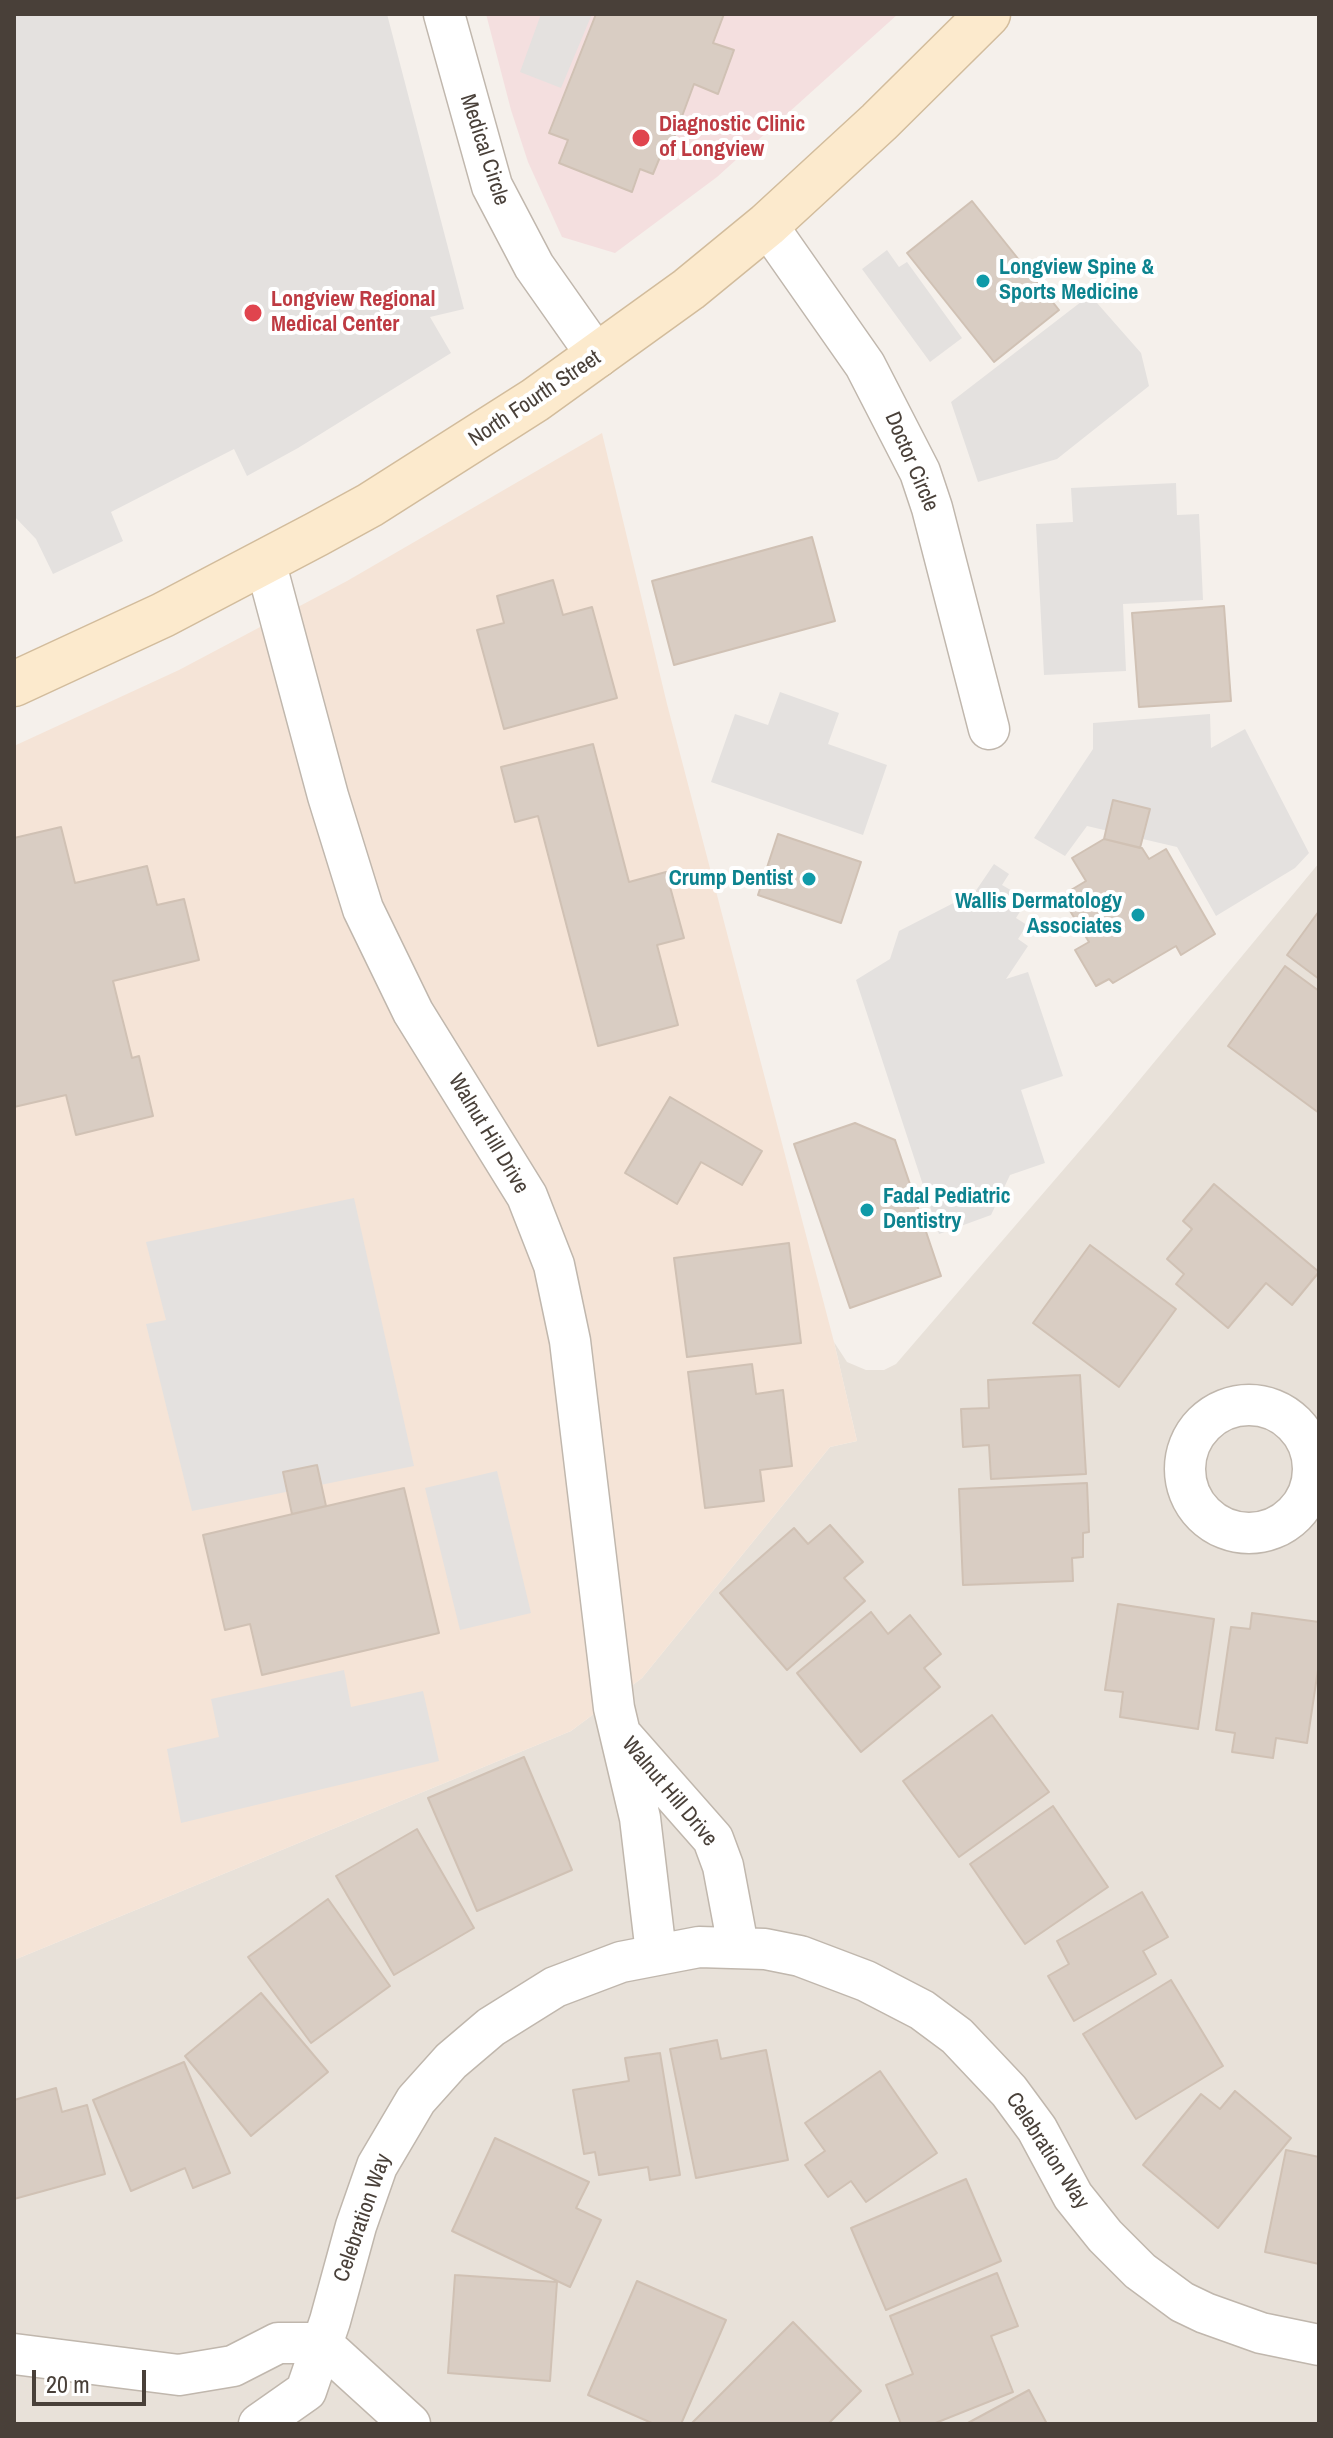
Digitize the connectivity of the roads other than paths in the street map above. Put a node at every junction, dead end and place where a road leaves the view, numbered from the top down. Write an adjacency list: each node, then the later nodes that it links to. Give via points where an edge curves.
1 (444, 14): 4 (street, Medical Circle, via 492,186 534,266)
2 (988, 14): 3 (main road, North Fourth Street)
3 (767, 225): 4 (main road, North Fourth Street); 7 (street, Doctor Circle, via 865,365 920,472)
4 (598, 357): 5 (main road, North Fourth Street, via 370,505)
5 (265, 561): 6 (main road, North Fourth Street); 8 (street, Walnut Hill Drive, via 363,909 413,1012 527,1196 554,1265 570,1341)
6 (14, 684)
7 (989, 729)
8 (618, 1732): 9 (street, Walnut Hill Drive, via 713,1839); 10 (street, Walnut Hill Drive, via 640,1818)
9 (738, 1946): 10 (street, Celebration Way); 12 (street, Celebration Way, via 831,1967 904,1999 943,2024 1009,2091 1037,2129 1073,2196 1140,2271 1205,2313 1261,2333)
10 (656, 1953): 11 (street, Celebration Way, via 597,1969 533,1998 471,2043 425,2090 388,2144 369,2186)
11 (321, 2343): 13 (street, via 278,2343 233,2366 179,2375); 14 (street, Celebration Way, via 306,2391); 15 (street)
12 (1319, 2345)
13 (14, 2354)
14 (259, 2424)
15 (410, 2424)

